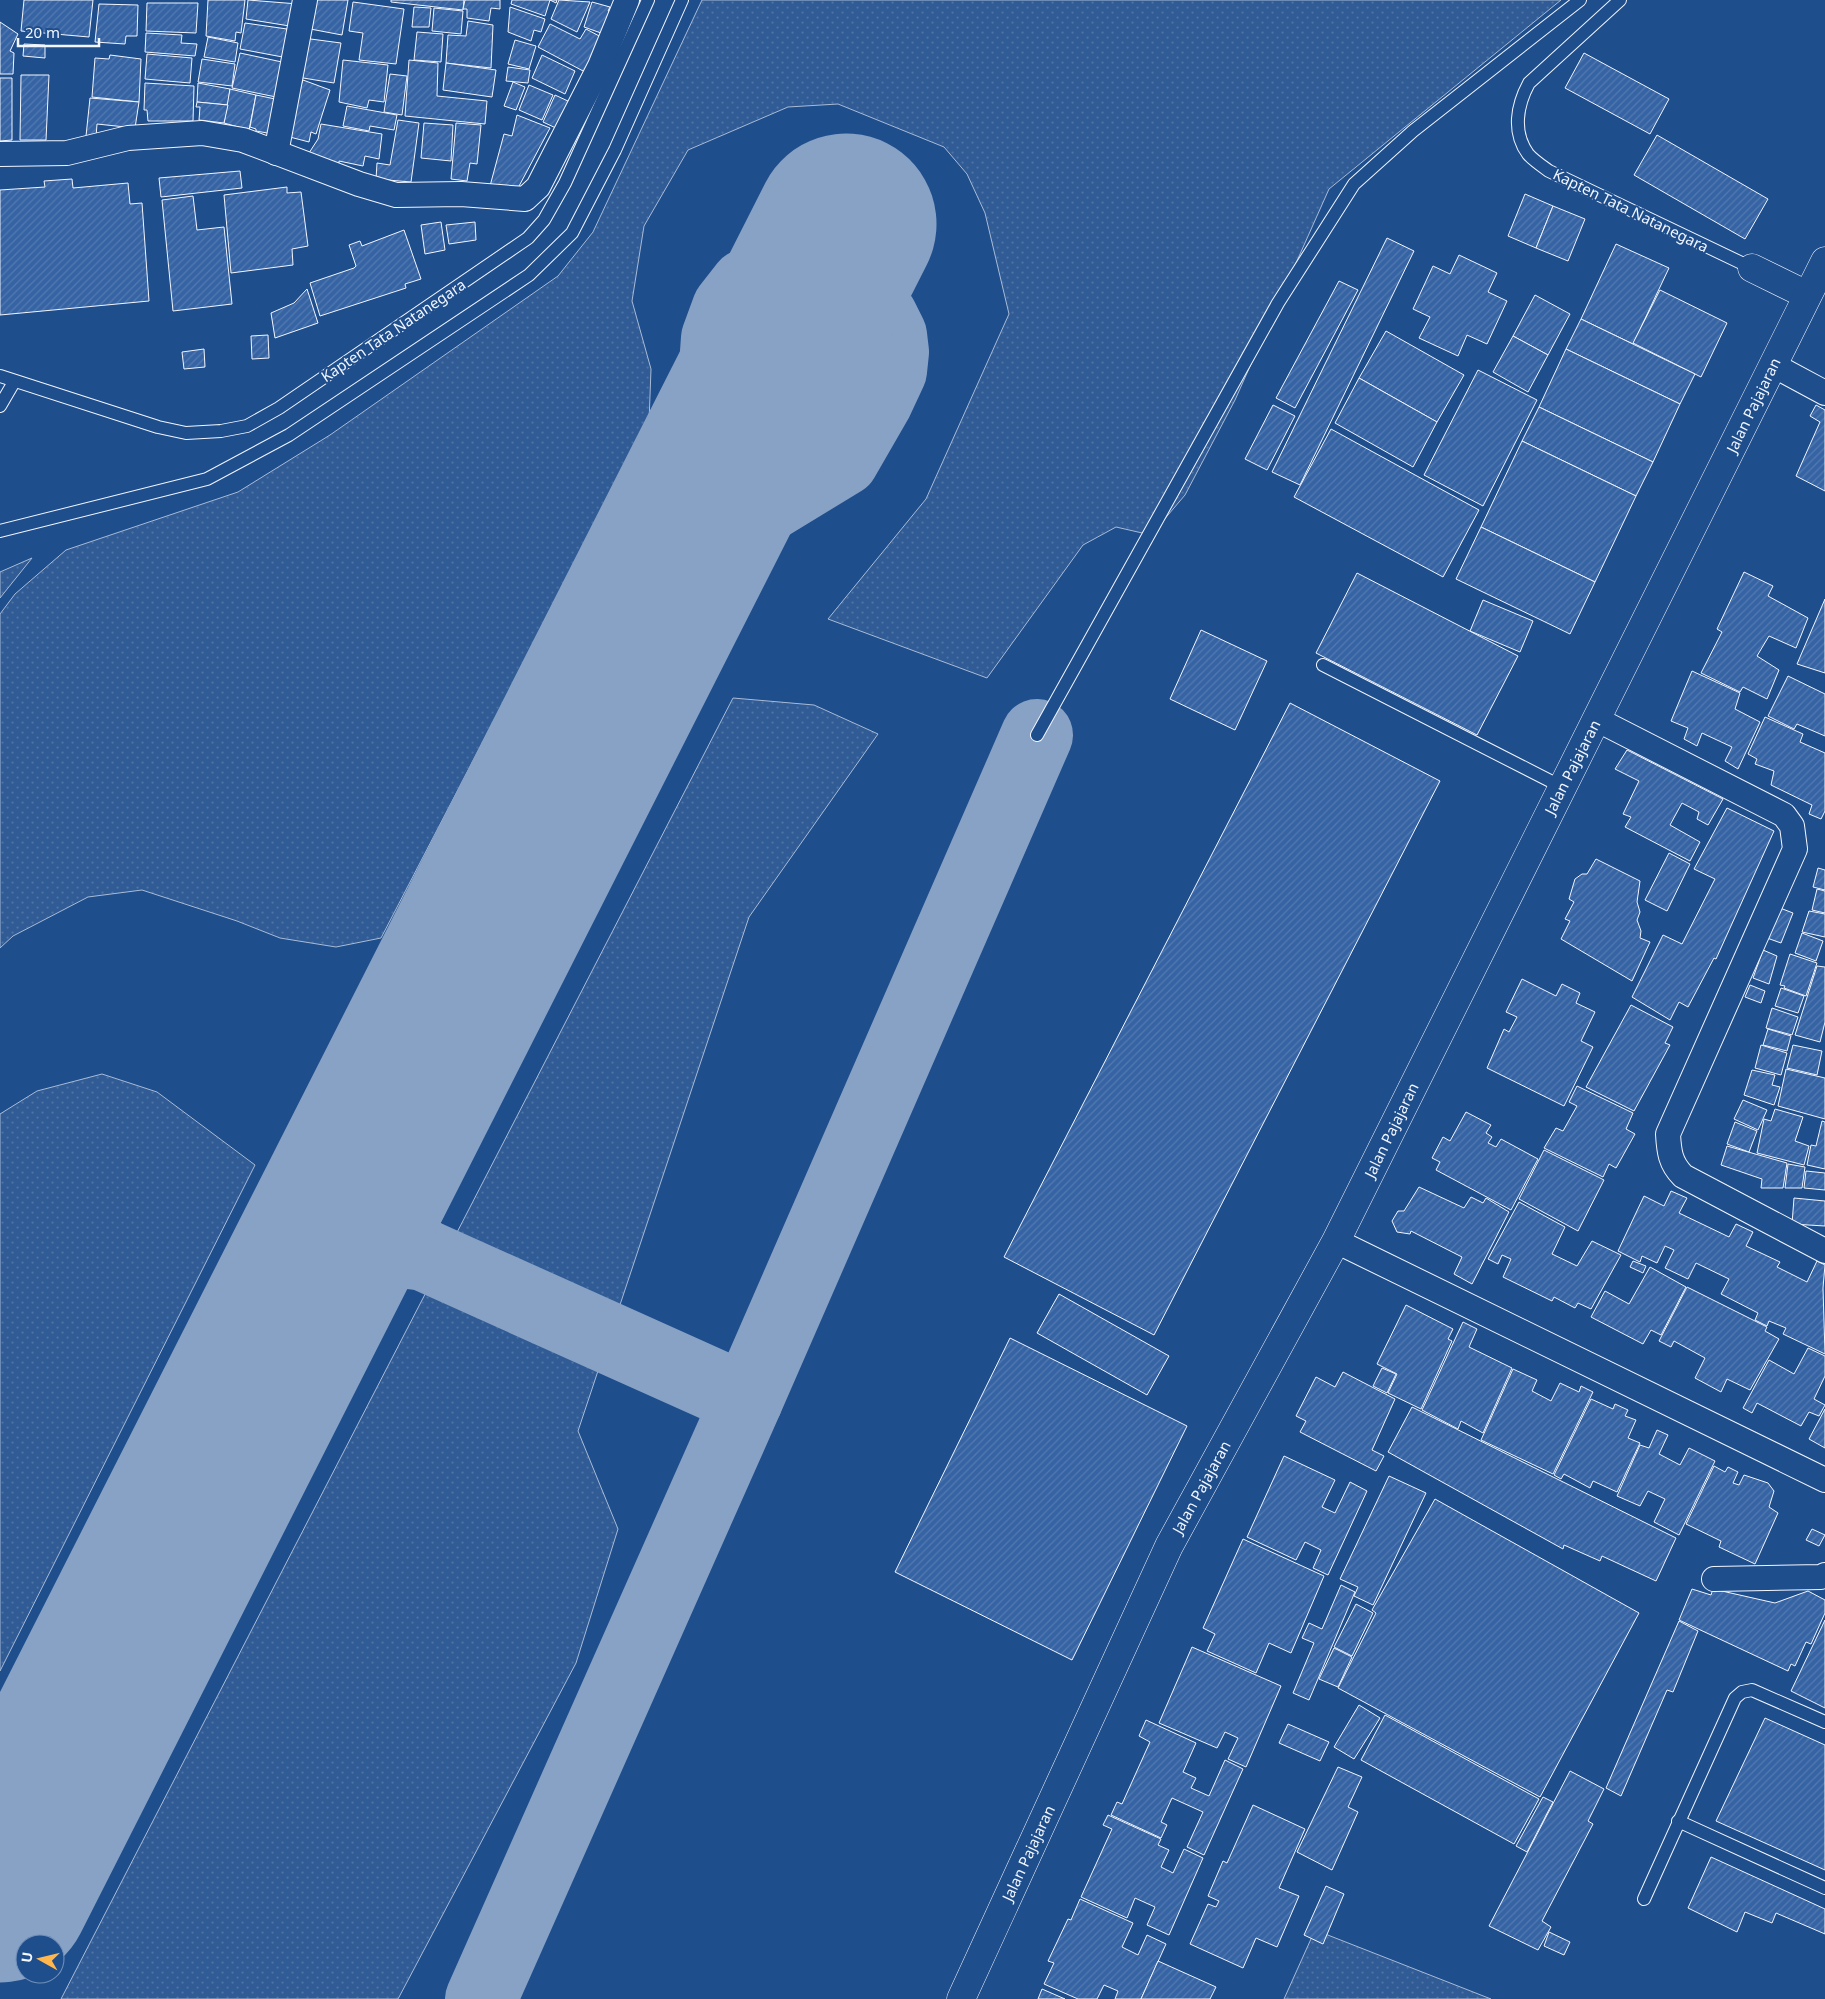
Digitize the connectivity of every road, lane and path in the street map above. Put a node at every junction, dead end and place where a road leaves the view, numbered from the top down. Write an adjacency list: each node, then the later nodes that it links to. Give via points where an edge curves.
1 (305, 0): 7 (street)
2 (626, 0): 7 (street, via 591,84 538,187 525,198 461,194 396,195)
3 (648, 0): 14 (lane, Kapten Tata Natanegara, via 565,182 544,220 528,238 278,408 247,426 186,433)
4 (682, 0): 17 (lane, via 615,150 572,233 529,275 289,435 207,480)
5 (1580, 0): 20 (lane, via 1413,131 1354,184 1278,303)
6 (1620, 0): 10 (lane, Kapten Tata Natanegara, via 1529,83 1517,116 1520,136 1528,154 1549,171)
7 (276, 153): 8 (street, via 243,140 202,133 128,138 67,153)
8 (0, 154)
9 (1825, 261): 11 (main road, Jalan Pajajaran)
10 (1752, 268): 11 (main road, Kapten Tata Natanegara)
11 (1807, 295): 12 (main road, Jalan Pajajaran)
12 (1773, 365): 15 (street); 19 (main road, Jalan Pajajaran)
13 (0, 376): 14 (lane, Kapten Tata Natanegara)
14 (14, 382): 16 (lane)
15 (1825, 393)
16 (0, 406)
17 (0, 531)
18 (1323, 665): 21 (lane)
19 (1596, 719): 21 (main road, Jalan Pajajaran); 23 (street, via 1784,815 1792,826 1795,850 1668,1134 1669,1155 1683,1176)
20 (1037, 735)
21 (1562, 787): 22 (main road, Jalan Pajajaran)
22 (1336, 1241): 24 (street); 31 (main road, Jalan Pajajaran, via 1168,1546)
23 (1825, 1251)
24 (1825, 1480)
25 (1825, 1575): 26 (street)
26 (1714, 1579)
27 (1825, 1722): 28 (lane, via 1752,1690 1742,1692 1735,1698)
28 (1678, 1821): 29 (lane); 30 (lane)
29 (1825, 1888)
30 (1644, 1899)
31 (961, 1999)

